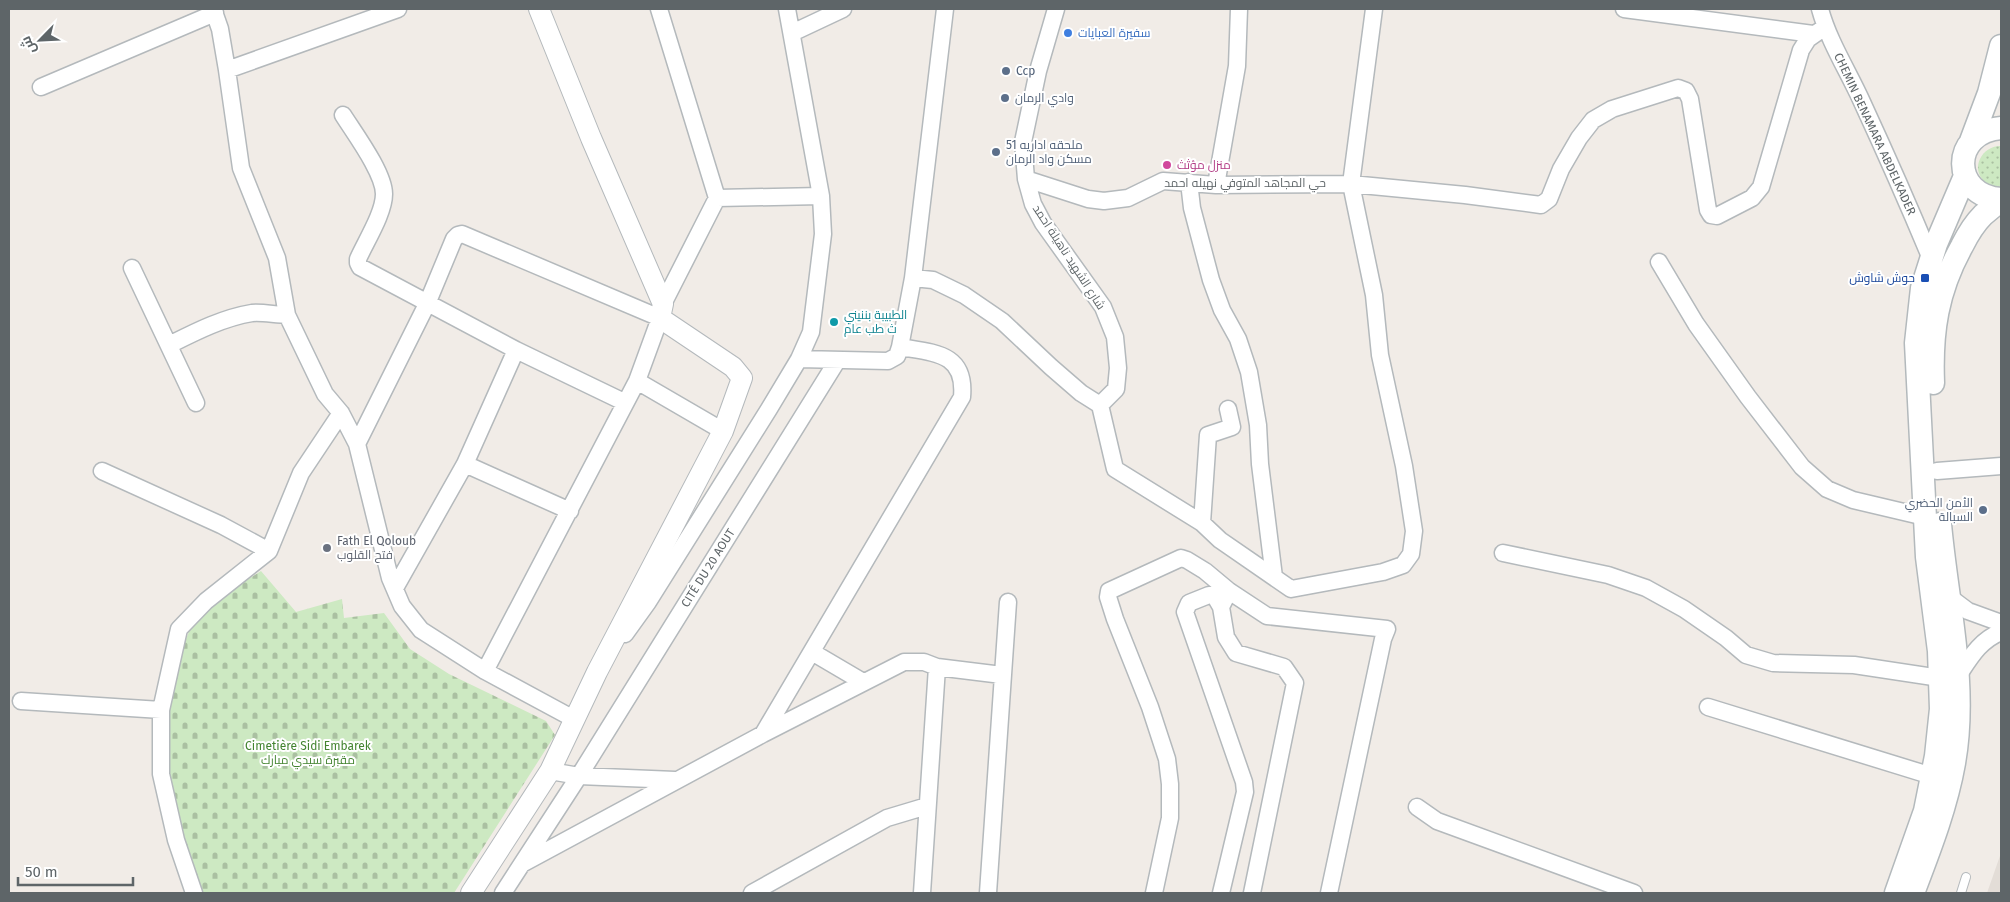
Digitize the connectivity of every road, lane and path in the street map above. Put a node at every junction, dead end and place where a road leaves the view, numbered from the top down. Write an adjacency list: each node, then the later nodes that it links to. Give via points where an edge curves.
1 (398, 9): 16 (street)
2 (539, 9): 34 (street)
3 (659, 9): 27 (street)
4 (788, 9): 14 (street)
5 (843, 9): 14 (street)
6 (945, 9): 32 (street)
7 (1056, 9): 22 (street, شارع الشهيد ناهيلة احمد, via 1042,55 1023,142)
8 (1239, 9): 25 (street, via 1237,66)
9 (1374, 9): 24 (street)
10 (1624, 9): 13 (street)
11 (1820, 9): 13 (street, CHEMIN BENAMARA ABDELKADER)
12 (214, 11): 16 (street); 17 (street)
13 (1819, 31): 24 (street, حي المجاهد المتوفي نهيله احمد, via 1801,50 1761,187 1752,198 1717,216 1708,210 1690,99 1678,88 1612,109 1593,120 1579,138 1544,204); 29 (street, CHEMIN BENAMARA ABDELKADER, via 1861,100)
14 (792, 33): 26 (street)
15 (2001, 46): 20 (main road, via 1989,92)
16 (227, 70): 35 (street, via 241,168 277,258)
17 (41, 87)
18 (343, 116): 33 (street, via 382,179 384,194 382,207 358,264)
19 (2001, 128): 20 (main road, via 1985,131)
20 (1971, 140): 21 (main road, via 1963,158)
21 (1965, 176): 28 (main road, via 1980,194); 29 (main road)
22 (1026, 179): 23 (street, حي المجاهد المتوفي نهيله احمد, via 1104,201 1128,198 1163,181); 44 (street, شارع الشهيد ناهيلة احمد, via 1033,204 1103,307 1115,337 1116,389)
23 (1189, 182): 25 (street, حي المجاهد المتوفي نهيله احمد); 58 (street, via 1192,208 1211,280 1249,372 1258,425)
24 (1351, 184): 25 (street, حي المجاهد المتوفي نهيله احمد); 58 (street, via 1374,295 1380,354 1404,466 1414,531 1411,554 1403,566 1383,572 1292,589)
25 (1216, 185)
26 (821, 196): 27 (street); 39 (street, via 823,234 811,332)
27 (717, 198): 34 (street)
28 (2001, 200): 52 (main road, via 1982,216 1965,240 1940,296 1932,363)
29 (1931, 259): 54 (main road, via 1922,288 1916,343)
30 (1659, 262): 54 (street, via 1696,324 1802,468 1827,490 1853,500)
31 (132, 268): 36 (street)
32 (913, 278): 37 (street); 44 (street, via 933,280 964,294 1002,321 1081,393)
33 (427, 304): 34 (street, via 454,239 462,234); 38 (street); 48 (street)
34 (661, 311): 41 (street); 47 (street, via 733,367 742,378)
35 (286, 316): 36 (street, via 254,313 231,318); 46 (street, via 325,394)
36 (169, 345): 42 (street)
37 (900, 347): 40 (street, via 897,356 888,361); 66 (street, via 942,354 957,366 963,383 962,397)
38 (516, 350): 43 (street); 49 (street)
39 (799, 360): 40 (street); 69 (street, via 648,602)
40 (837, 361): 79 (street, CITÉ DU 20 AOUT)
41 (637, 381): 43 (street); 47 (street)
42 (196, 402)
43 (624, 402): 53 (street)
44 (1100, 405): 55 (street, via 1115,469)
45 (1228, 409): 55 (street, via 1232,426 1208,435)
46 (341, 414): 48 (street); 56 (street, via 301,473)
47 (723, 431): 69 (street)
48 (357, 444): 59 (street)
49 (465, 464): 53 (street); 59 (street)
50 (2001, 466): 52 (street)
51 (102, 471): 56 (street, via 221,525)
52 (1937, 471): 61 (main road)
53 (570, 511): 68 (street)
54 (1925, 517): 71 (main road, via 1939,651)
55 (1202, 523): 58 (street, via 1220,540)
56 (269, 551): 75 (street, via 206,601 179,630)
57 (1503, 553): 71 (street, via 1608,576 1646,588 1691,614 1746,655 1773,662 1854,665)
58 (1274, 577)
59 (395, 588): 68 (street, via 402,606 421,630)
60 (1229, 591): 63 (street); 92 (street, via 1205,571 1181,558 1109,591 1115,619 1167,759 1170,818); 95 (street, via 1267,616 1387,629 1382,639)
61 (1948, 596): 64 (street, via 1968,611); 71 (main road)
62 (1008, 602): 70 (street)
63 (1220, 607): 93 (street, via 1217,598 1209,594 1189,603 1185,612 1244,782 1245,792); 94 (street, via 1226,637 1236,653 1284,667 1294,683)
64 (2001, 623)
65 (2001, 632): 71 (street, via 1982,643)
66 (812, 652): 72 (street); 77 (street)
67 (937, 668): 70 (street, CITÉ DU 20 AOUT); 72 (street, CITÉ DU 20 AOUT, via 924,662 904,662); 82 (street)
68 (485, 671): 76 (street)
69 (597, 672): 76 (street)
70 (1002, 676): 91 (street)
71 (1949, 677): 80 (main road); 98 (main road, via 1958,719 1954,762 1939,824)
72 (863, 682): 77 (street, CITÉ DU 20 AOUT)
73 (21, 701): 75 (street)
74 (1708, 707): 80 (street)
75 (161, 710): 86 (street, via 161,774 176,840)
76 (574, 719): 78 (street)
77 (763, 734): 81 (street, CITÉ DU 20 AOUT)
78 (550, 771): 79 (street, CITÉ DU 20 AOUT); 87 (street)
79 (579, 776): 81 (street, CITÉ DU 20 AOUT); 84 (street, CITÉ DU 20 AOUT)
80 (1932, 776): 97 (main road, via 1925,811)
81 (675, 780): 84 (street, CITÉ DU 20 AOUT)
82 (927, 806): 89 (street, via 887,818); 90 (street)
83 (1417, 807): 96 (street, via 1436,821)
84 (522, 864): 88 (street, CITÉ DU 20 AOUT)
85 (1966, 877): 99 (lane)
86 (194, 893)
87 (471, 893)
88 (503, 893)
89 (752, 893)
90 (922, 893)
91 (988, 893)
92 (1154, 893)
93 (1221, 893)
94 (1252, 893)
95 (1329, 893)
96 (1634, 893)
97 (1896, 893)
98 (1914, 893)
99 (1961, 893)

